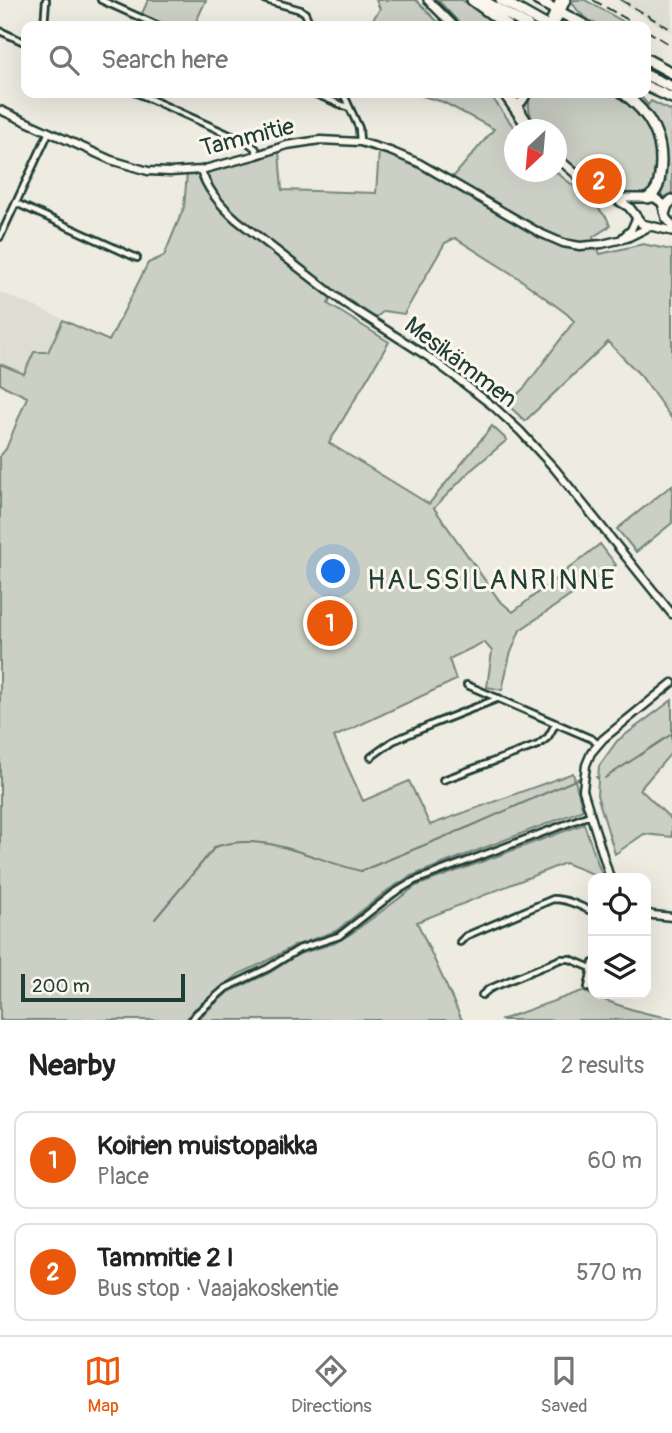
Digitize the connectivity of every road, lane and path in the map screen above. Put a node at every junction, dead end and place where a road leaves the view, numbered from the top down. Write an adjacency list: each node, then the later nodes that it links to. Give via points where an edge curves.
1 (46, 0): 11 (street)
2 (101, 0): 12 (street)
3 (266, 0): 13 (street, via 302,10)
4 (428, 0): 14 (main road)
5 (472, 0): 15 (highway)
6 (482, 0): 16 (highway)
7 (501, 0): 17 (highway)
8 (537, 0): 10 (highway)
9 (566, 0): 10 (main road)
10 (559, 7): 18 (highway)
11 (44, 21)
12 (148, 21)
13 (309, 21)
14 (449, 21)
15 (501, 21)
16 (519, 21)
17 (539, 21)
18 (579, 21)
19 (0, 31): 20 (street)
20 (21, 41)
21 (651, 62): 22 (highway)
22 (672, 73)
23 (651, 77): 24 (highway)
24 (672, 87)
25 (651, 88): 34 (highway)
26 (148, 98): 41 (street, via 250,144)
27 (325, 98): 36 (street)
28 (345, 98): 36 (street)
29 (508, 98): 35 (main road)
30 (512, 98): 35 (main road)
31 (518, 98): 35 (main road)
32 (524, 98): 35 (main road)
33 (629, 98): 45 (highway, via 651,121 662,154 660,181)
34 (672, 98)
35 (515, 104): 38 (main road)
36 (350, 108): 40 (street)
37 (0, 110): 39 (street, Tammitie)
38 (524, 119)
39 (49, 132): 43 (street, Tammitie, via 138,168); 47 (street)
40 (360, 142): 41 (street, Tammitie, via 320,140); 54 (street, Tammitie, via 419,163 556,240 580,246)
41 (257, 155): 43 (street, Tammitie)
42 (567, 166): 44 (main road)
43 (201, 170): 56 (street, Mesikämmen, via 220,204 237,219 344,303 453,374 515,427 555,469)
44 (615, 198): 45 (main road); 49 (main road)
45 (646, 198): 48 (main road, via 659,201); 49 (main road, via 636,206)
46 (672, 200): 48 (highway)
47 (16, 203): 53 (street); 55 (street)
48 (665, 213): 50 (main road); 51 (main road, via 661,223)
49 (636, 218): 51 (main road); 54 (street, via 631,230)
50 (672, 225)
51 (651, 227): 52 (main road); 54 (street, Tammitie)
52 (672, 231)
53 (0, 237)
54 (615, 241)
55 (137, 258)
56 (672, 614)
57 (672, 683): 61 (street)
58 (467, 685): 59 (street)
59 (499, 698): 60 (street); 62 (street, via 393,741)
60 (556, 723): 61 (street); 63 (street, via 538,745)
61 (598, 744): 64 (street, via 584,775)
62 (371, 757)
63 (443, 780)
64 (590, 815): 65 (street); 72 (street, via 414,881 339,936 299,949 226,988)
65 (608, 873)
66 (588, 910): 69 (street, via 553,899 466,936)
67 (651, 914): 68 (street)
68 (672, 917)
69 (460, 943)
70 (588, 964): 71 (street, via 561,958)
71 (482, 995)
72 (192, 1020)

